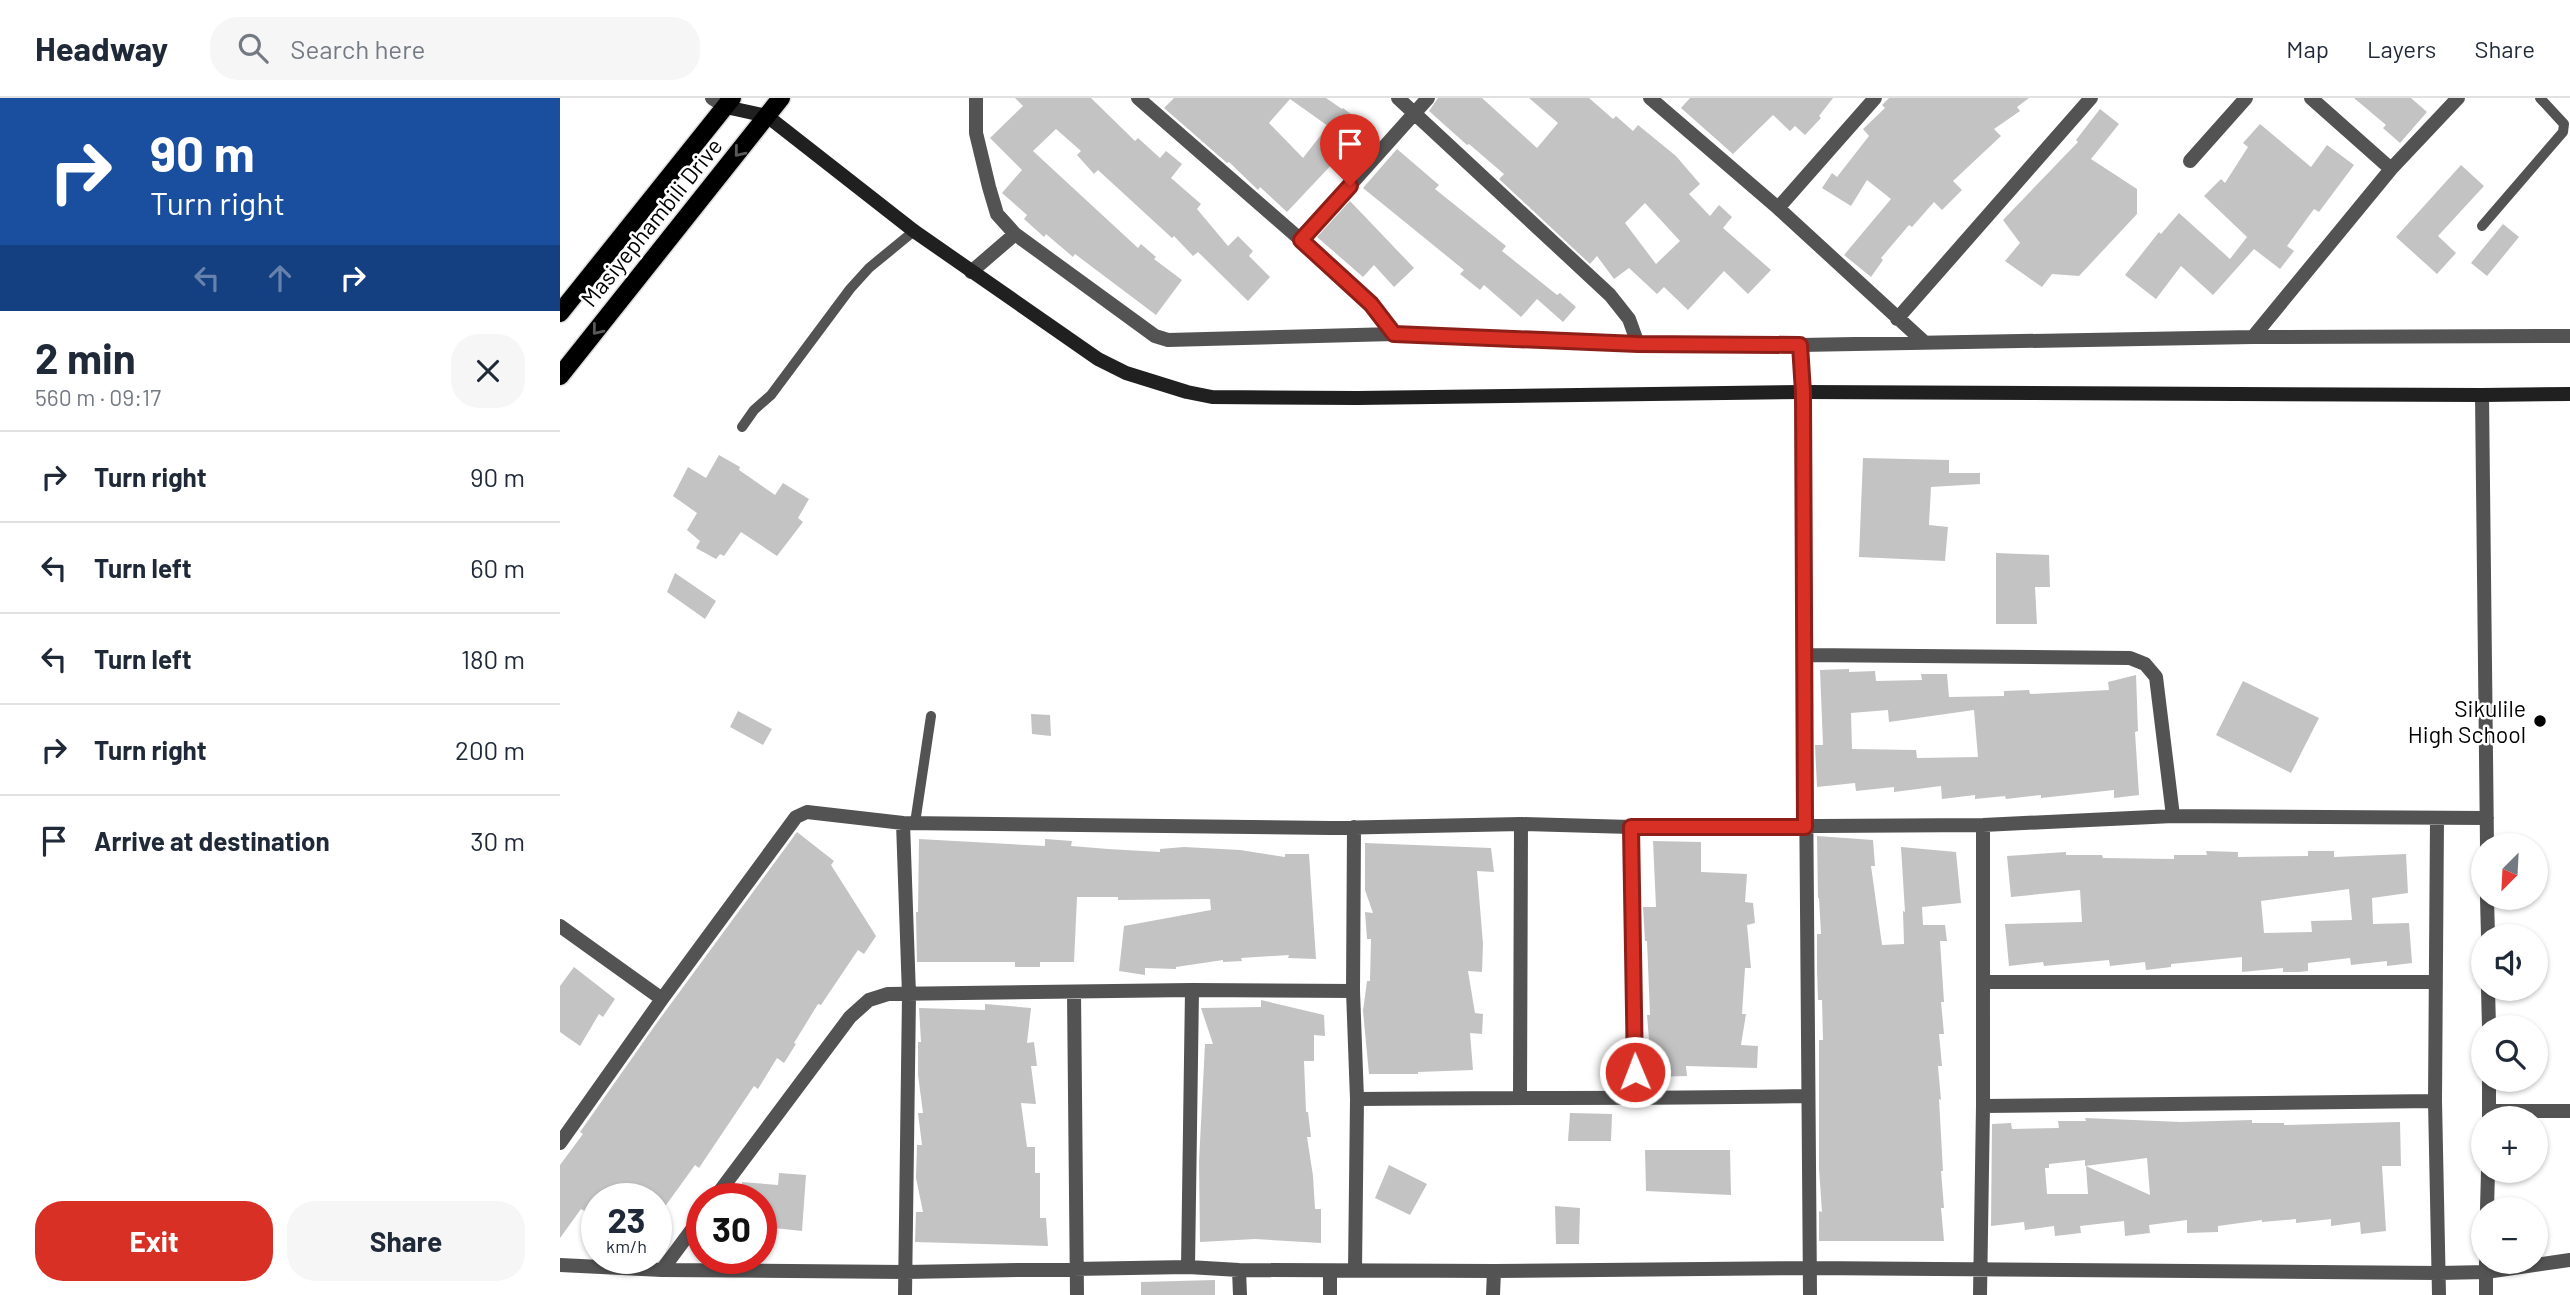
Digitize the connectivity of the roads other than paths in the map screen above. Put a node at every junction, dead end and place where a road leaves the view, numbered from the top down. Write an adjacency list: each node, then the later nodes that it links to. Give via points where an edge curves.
1 (781, 98): 16 (main road, Masiyephambili Drive)
2 (976, 98): 22 (street, via 976,133 989,187 997,214)
3 (1138, 98): 23 (street)
4 (1398, 98): 15 (street)
5 (1428, 98): 15 (street)
6 (1650, 98): 14 (street)
7 (1875, 98): 19 (street)
8 (2091, 98): 26 (street)
9 (2246, 98): 17 (street)
10 (2311, 98): 18 (street)
11 (2458, 98): 18 (street)
12 (2540, 98): 20 (lane, via 2564,124 2563,132)
13 (724, 101): 16 (street); 25 (main road, Masiyephambili Drive)
14 (1667, 104): 19 (street)
15 (1415, 113): 23 (street); 31 (street, via 1610,295 1629,319)
16 (767, 116): 21 (street); 33 (main road, Masiyephambili Drive, one-way to 33)
17 (2190, 161)
18 (2391, 169): 29 (street)
19 (1778, 208): 26 (street)
20 (2482, 226)
21 (914, 231): 24 (street); 37 (lane, via 849,289 771,395)
22 (1015, 234): 24 (street); 27 (street, via 1155,336 1168,340)
23 (1301, 240): 27 (street, via 1371,304)
24 (971, 272): 34 (street, via 1098,359 1126,373 1212,397)
25 (560, 313)
26 (1896, 319): 30 (street)
27 (1394, 334): 31 (street)
28 (2570, 336): 29 (street)
29 (2253, 337): 30 (street)
30 (1923, 341): 32 (street)
31 (1638, 344): 32 (street)
32 (1800, 345): 34 (street)
33 (560, 376)
34 (1803, 392): 36 (street); 38 (street)
35 (2570, 394): 36 (street)
36 (2482, 396): 41 (street)
37 (741, 427)
38 (1804, 655): 40 (street, via 2130,658 2146,664 2156,677); 48 (street)
39 (932, 716): 43 (lane)
40 (2173, 816): 42 (street); 45 (street)
41 (2487, 818): 42 (street); 49 (street)
42 (2437, 819): 52 (street)
43 (909, 823): 46 (street); 56 (street); 57 (street, via 821,812 796,817)
44 (1521, 824): 46 (street); 47 (street); 58 (street)
45 (1983, 825): 48 (street); 51 (street)
46 (1354, 827): 54 (street)
47 (1631, 827): 48 (street); 61 (street)
48 (1805, 827): 59 (street)
49 (2487, 833)
50 (560, 926): 57 (street)
51 (1983, 982): 52 (street); 63 (street)
52 (2436, 982): 62 (street)
53 (1192, 990): 54 (street); 55 (street); 74 (street)
54 (1353, 991): 60 (street)
55 (1073, 992): 56 (street); 81 (street)
56 (909, 995): 67 (street, via 888,994 869,1000 850,1017); 84 (street)
57 (662, 999): 66 (street)
58 (1520, 1096): 60 (street); 61 (street)
59 (1807, 1096): 61 (street); 75 (street)
60 (1357, 1099): 79 (street)
61 (1636, 1099)
62 (2435, 1101): 63 (street); 85 (street)
63 (1983, 1106): 80 (street)
64 (2570, 1111): 65 (street)
65 (2548, 1112)
66 (560, 1143)
67 (727, 1183)
68 (686, 1237): 69 (street)
69 (672, 1256)
70 (2570, 1260): 71 (street)
71 (2548, 1262)
72 (560, 1265): 73 (street)
73 (581, 1266)
74 (1188, 1268): 78 (street); 81 (street)
75 (1809, 1268): 80 (street); 83 (street); 92 (street)
76 (672, 1269): 84 (street)
77 (2471, 1269): 85 (street)
78 (1240, 1270): 82 (street); 89 (street)
79 (1355, 1270): 82 (street); 83 (street)
80 (1980, 1270): 85 (street); 93 (street)
81 (1078, 1271): 84 (street); 88 (street)
82 (1330, 1271): 90 (street)
83 (1494, 1271): 91 (street)
84 (905, 1272): 87 (street)
85 (2439, 1273): 94 (street)
86 (2486, 1274): 95 (street)
87 (905, 1295)
88 (1077, 1295)
89 (1240, 1295)
90 (1330, 1295)
91 (1493, 1295)
92 (1810, 1295)
93 (1980, 1295)
94 (2439, 1295)
95 (2486, 1295)

